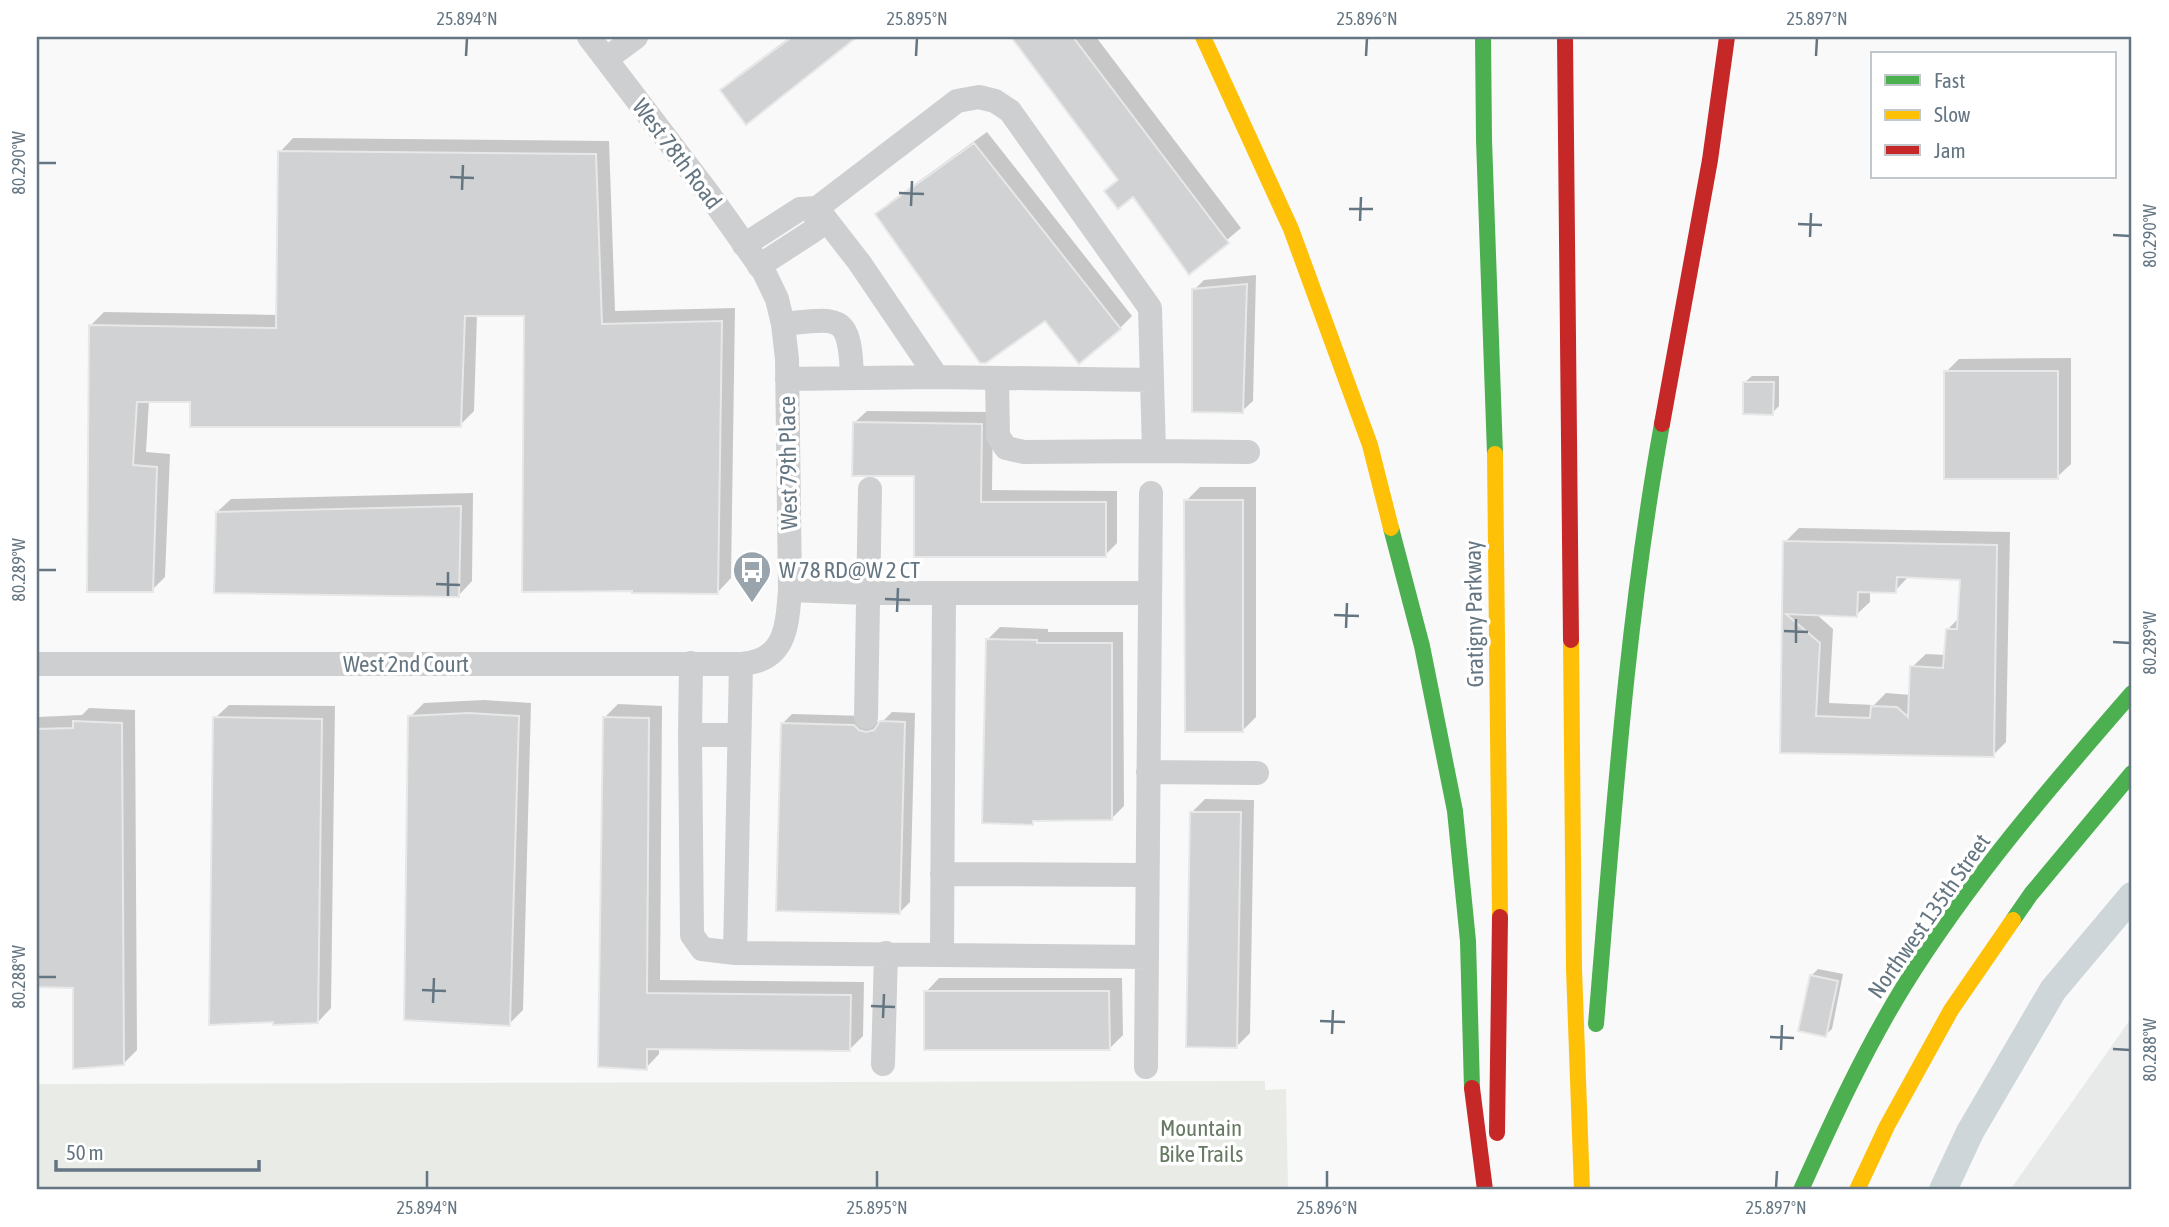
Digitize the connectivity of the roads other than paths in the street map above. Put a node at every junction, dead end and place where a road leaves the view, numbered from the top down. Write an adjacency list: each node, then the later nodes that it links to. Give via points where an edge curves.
1 (589, 37): 7 (street, West 78th Road)
2 (636, 37): 7 (street)
3 (1203, 37): 45 (main road, via 1291,229 1366,432 1422,646 1454,811 1468,941 1472,1102)
4 (1483, 37): 46 (main road, Gratigny Parkway, via 1495,449 1501,970)
5 (1565, 37): 44 (main road, via 1574,955)
6 (1727, 37): 44 (main road, via 1710,160 1650,497 1620,744)
7 (606, 59): 9 (street, West 78th Road)
8 (817, 208): 9 (street, via 800,209); 10 (street, via 816,229); 13 (street, via 859,261); 16 (street, via 957,101 979,97 1003,105 1150,308)
9 (744, 245): 10 (street, West 78th Road)
10 (762, 269): 11 (street, West 79th Place)
11 (783, 324): 12 (street, via 839,323 849,341); 15 (street, West 79th Place)
12 (852, 377): 13 (street); 15 (street)
13 (937, 377): 14 (street)
14 (997, 378): 16 (street); 17 (street, via 998,436 1006,448 1024,452)
15 (787, 379): 21 (street, West 79th Place)
16 (1152, 380): 17 (street)
17 (1154, 451): 18 (street)
18 (1248, 452)
19 (870, 489): 22 (street)
20 (1151, 493): 24 (street)
21 (790, 590): 22 (street); 25 (street, West 79th Place, via 783,638)
22 (868, 593): 23 (street); 30 (street)
23 (944, 593): 24 (street); 36 (street)
24 (1150, 593): 33 (street)
25 (773, 654): 28 (street, West 2nd Court)
26 (691, 663): 27 (street, West 2nd Court); 28 (street, West 2nd Court); 31 (street)
27 (37, 664)
28 (741, 664): 32 (street)
29 (2132, 693): 48 (main road, Northwest 135th Street, via 1981,873 1904,987 1841,1102)
30 (866, 717)
31 (690, 735): 32 (street); 38 (street, via 692,935 702,948)
32 (739, 735): 38 (street)
33 (1148, 772): 34 (street); 37 (street)
34 (1257, 773)
35 (2132, 773): 49 (main road, via 2031,894 1951,1010)
36 (942, 874): 37 (street); 40 (street)
37 (1147, 875): 41 (street)
38 (735, 953): 39 (street)
39 (886, 953): 40 (street); 42 (street)
40 (942, 953): 41 (street)
41 (1147, 957): 43 (street)
42 (883, 1064)
43 (1146, 1068)
44 (1582, 1151): 47 (main road)
45 (1485, 1190)
46 (1496, 1190)
47 (1582, 1190)
48 (1801, 1190)
49 (1857, 1190)

